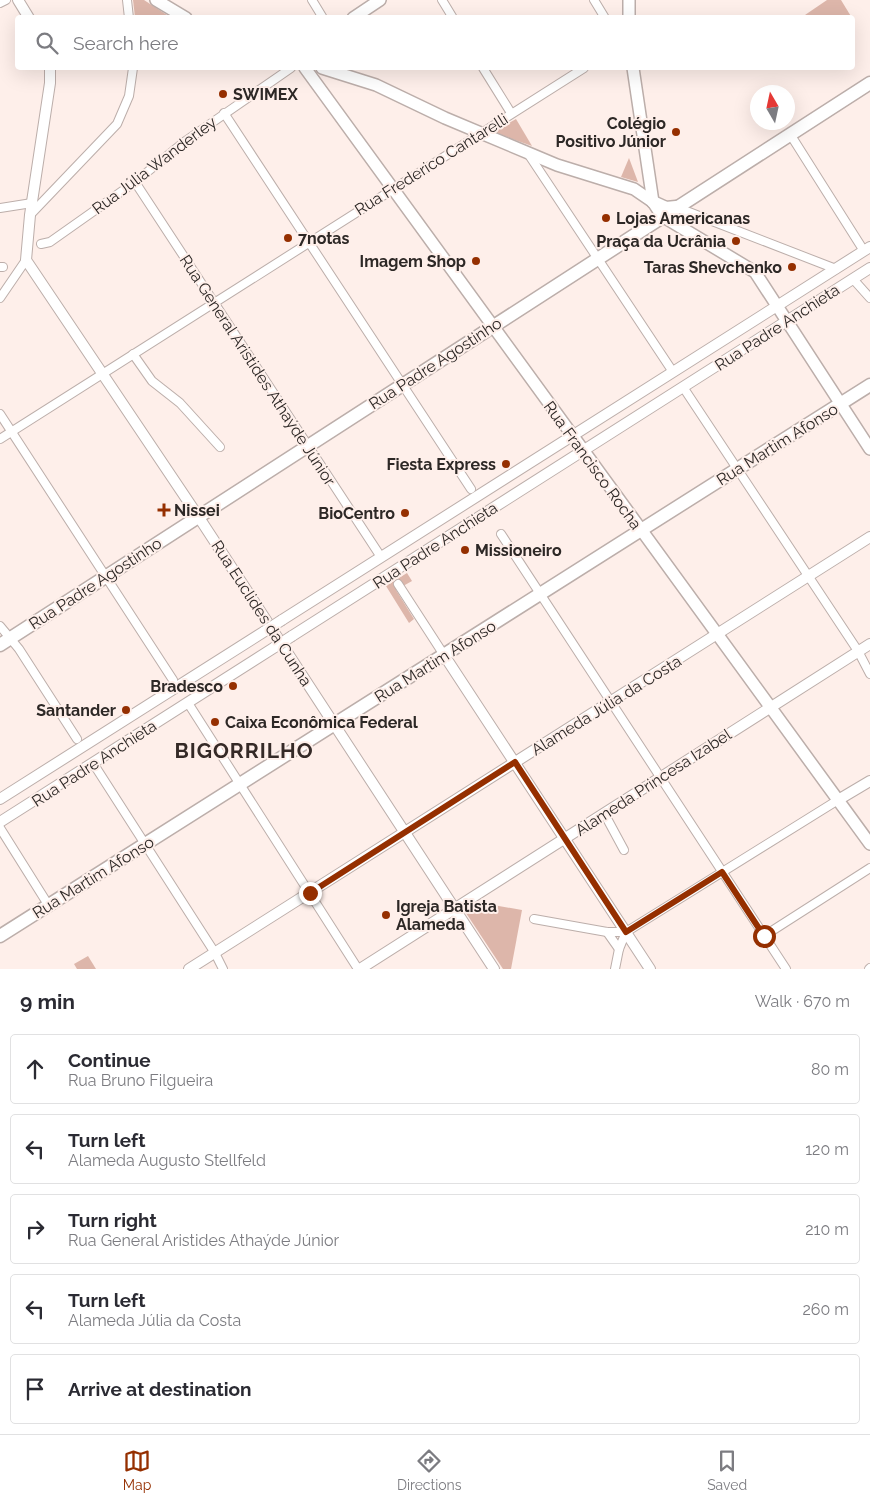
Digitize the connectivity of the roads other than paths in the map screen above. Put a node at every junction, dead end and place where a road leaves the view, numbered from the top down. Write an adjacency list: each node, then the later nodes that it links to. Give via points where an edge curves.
1 (6, 0): 10 (street)
2 (18, 0): 11 (street)
3 (128, 0): 12 (street)
4 (156, 0): 13 (main road)
5 (312, 0): 14 (street)
6 (380, 0): 15 (main road)
7 (442, 0): 16 (street)
8 (594, 0): 17 (street)
9 (629, 0): 18 (main road)
10 (0, 4)
11 (27, 15)
12 (129, 15)
13 (181, 15)
14 (321, 15)
15 (358, 15)
16 (451, 15)
17 (603, 15)
18 (629, 15)
19 (50, 70): 38 (street)
20 (133, 70): 41 (street, via 129,96 117,124)
21 (288, 70): 30 (street, Rua Júlia Wanderley)
22 (306, 70): 29 (main road, Rua Francisco Rocha)
23 (317, 70): 29 (main road)
24 (328, 70): 32 (main road, via 376,85)
25 (485, 70): 31 (street)
26 (581, 70): 31 (street, Rua Frederico Cantarelli)
27 (633, 70): 37 (main road)
28 (870, 83): 33 (main road, Rua Padre Agostinho)
29 (316, 85): 36 (main road, Rua Francisco Rocha)
30 (224, 113): 35 (street, Rua Júlia Wanderley); 43 (street)
31 (511, 113): 32 (street, Rua Frederico Cantarelli)
32 (479, 133): 34 (main road); 36 (street, Rua Frederico Cantarelli)
33 (790, 134): 39 (main road, Rua Padre Agostinho); 45 (street)
34 (529, 154): 37 (main road, via 629,187); 46 (street)
35 (134, 182): 44 (street, Rua Júlia Wanderley, via 50,242); 53 (street, Rua General Aristides Athaýde Júnior)
36 (391, 189): 43 (street, Rua Frederico Cantarelli); 56 (main road, Rua Francisco Rocha)
37 (653, 202): 39 (main road, via 666,208); 42 (main road)
38 (32, 203): 40 (street); 41 (street)
39 (676, 207): 42 (main road, Rua Padre Agostinho); 48 (street)
40 (0, 208)
41 (30, 215): 47 (street)
42 (662, 216): 46 (main road, Rua Padre Agostinho); 54 (main road, via 754,271)
43 (308, 242): 53 (street, Rua Frederico Cantarelli); 60 (street)
44 (41, 244)
45 (867, 249): 48 (street, Rua Padre Anchieta)
46 (597, 258): 56 (main road, Rua Padre Agostinho); 58 (street)
47 (26, 260): 51 (street); 59 (street, Rua Euclides da Cunha)
48 (836, 268): 54 (street, Rua Padre Anchieta)
49 (870, 268): 50 (street, Rua Padre Anchieta)
50 (853, 279): 52 (street); 55 (street, Rua Padre Anchieta)
51 (0, 298)
52 (870, 298)
53 (214, 302): 57 (street, Rua Frederico Cantarelli); 68 (street, Rua General Aristides Athaýde Júnior)
54 (777, 306): 55 (main road); 58 (street, Rua Padre Anchieta)
55 (787, 321): 62 (street, Rua Padre Anchieta); 63 (main road)
56 (492, 326): 60 (main road, Rua Padre Agostinho); 66 (main road, Rua Francisco Rocha)
57 (133, 354): 59 (street, Rua Frederico Cantarelli); 69 (street, via 152,381 180,403)
58 (673, 372): 66 (street, Rua Padre Anchieta)
59 (102, 374): 65 (street, Rua Frederico Cantarelli); 74 (street, Rua Euclides da Cunha)
60 (402, 384): 68 (main road, Rua Padre Agostinho); 73 (street)
61 (870, 385): 63 (main road, Rua Martim Afonso)
62 (683, 387): 71 (street, Rua Padre Anchieta); 72 (street)
63 (840, 404): 70 (main road); 72 (main road, Rua Martim Afonso)
64 (0, 414): 65 (street)
65 (11, 432): 67 (street, Rua Frederico Cantarelli); 79 (street)
66 (572, 436): 71 (main road, Rua Francisco Rocha); 78 (street, Rua Padre Anchieta)
67 (0, 439)
68 (308, 446): 74 (main road, Rua Padre Agostinho); 78 (street, Rua General Aristides Athaýde Júnior)
69 (220, 448)
70 (870, 449)
71 (582, 451): 75 (main road, Rua Francisco Rocha); 84 (street, Rua Padre Anchieta)
72 (737, 469): 75 (main road, Rua Martim Afonso); 80 (street)
73 (470, 489)
74 (198, 516): 79 (main road, Rua Padre Agostinho); 96 (street, Rua Euclides da Cunha)
75 (640, 530): 82 (main road, Rua Martim Afonso); 86 (main road, Rua Francisco Rocha)
76 (500, 534): 82 (street)
77 (870, 537): 80 (street, Alameda Júlia da Costa)
78 (381, 558): 83 (street, Rua Padre Anchieta)
79 (106, 576): 87 (main road, Rua Padre Agostinho); 92 (street)
80 (808, 576): 86 (street, Alameda Júlia da Costa); 89 (street)
81 (398, 584): 90 (street)
82 (540, 594): 90 (main road, Rua Martim Afonso); 93 (street)
83 (305, 606): 84 (street); 103 (street, Rua Padre Anchieta, bridge)
84 (315, 621): 94 (street, Rua Padre Anchieta, bridge)
85 (0, 626): 87 (street)
86 (717, 634): 93 (street, Alameda Júlia da Costa); 95 (main road, Rua Francisco Rocha)
87 (5, 642): 97 (street, via 19,649)
88 (870, 644): 89 (street, Alameda Princesa Izabel)
89 (858, 652): 91 (street); 95 (street, Alameda Princesa Izabel)
90 (444, 655): 96 (main road, Rua Martim Afonso); 98 (street)
91 (870, 674)
92 (173, 680)
93 (610, 702): 98 (street, Alameda Júlia da Costa); 100 (street)
94 (188, 703): 99 (street, Rua Padre Anchieta); 102 (street)
95 (770, 707): 100 (street, Alameda Princesa Izabel); 104 (main road, Rua Francisco Rocha)
96 (334, 725): 102 (main road, Rua Martim Afonso); 108 (street, Rua Euclides da Cunha)
97 (77, 739)
98 (515, 762): 108 (street, Alameda Júlia da Costa); 109 (street)
99 (93, 763): 106 (street, Rua Padre Anchieta); 110 (street)
100 (660, 778): 105 (street, Alameda Princesa Izabel); 114 (street)
101 (870, 781): 104 (street)
102 (240, 784): 110 (main road, Rua Martim Afonso); 115 (street)
103 (0, 800)
104 (838, 800): 111 (main road, Rua Francisco Rocha); 114 (street)
105 (604, 813): 109 (street, Alameda Princesa Izabel); 112 (street)
106 (0, 822)
107 (0, 828): 116 (street)
108 (405, 832): 115 (street, Alameda Júlia da Costa); 117 (street, Rua Euclides da Cunha)
109 (564, 838): 117 (street, Alameda Princesa Izabel); 120 (street)
110 (145, 844): 116 (main road, Rua Martim Afonso); 124 (street)
111 (870, 844)
112 (624, 850)
113 (870, 868): 122 (street)
114 (722, 872): 120 (street); 122 (street)
115 (310, 893): 124 (street, Alameda Júlia da Costa); 127 (street)
116 (49, 906): 121 (main road, Rua Martim Afonso)
117 (454, 909): 127 (street, Alameda Princesa Izabel); 128 (street, Rua Euclides da Cunha)
118 (534, 919): 119 (street)
119 (607, 932): 120 (street); 123 (street)
120 (626, 932): 123 (street); 130 (street)
121 (0, 936)
122 (764, 936): 131 (street)
123 (618, 949): 129 (street)
124 (215, 953): 125 (street, Alameda Júlia da Costa); 126 (street)
125 (189, 969)
126 (223, 969)
127 (359, 969)
128 (494, 969)
129 (615, 969)
130 (650, 969)
131 (786, 969)

